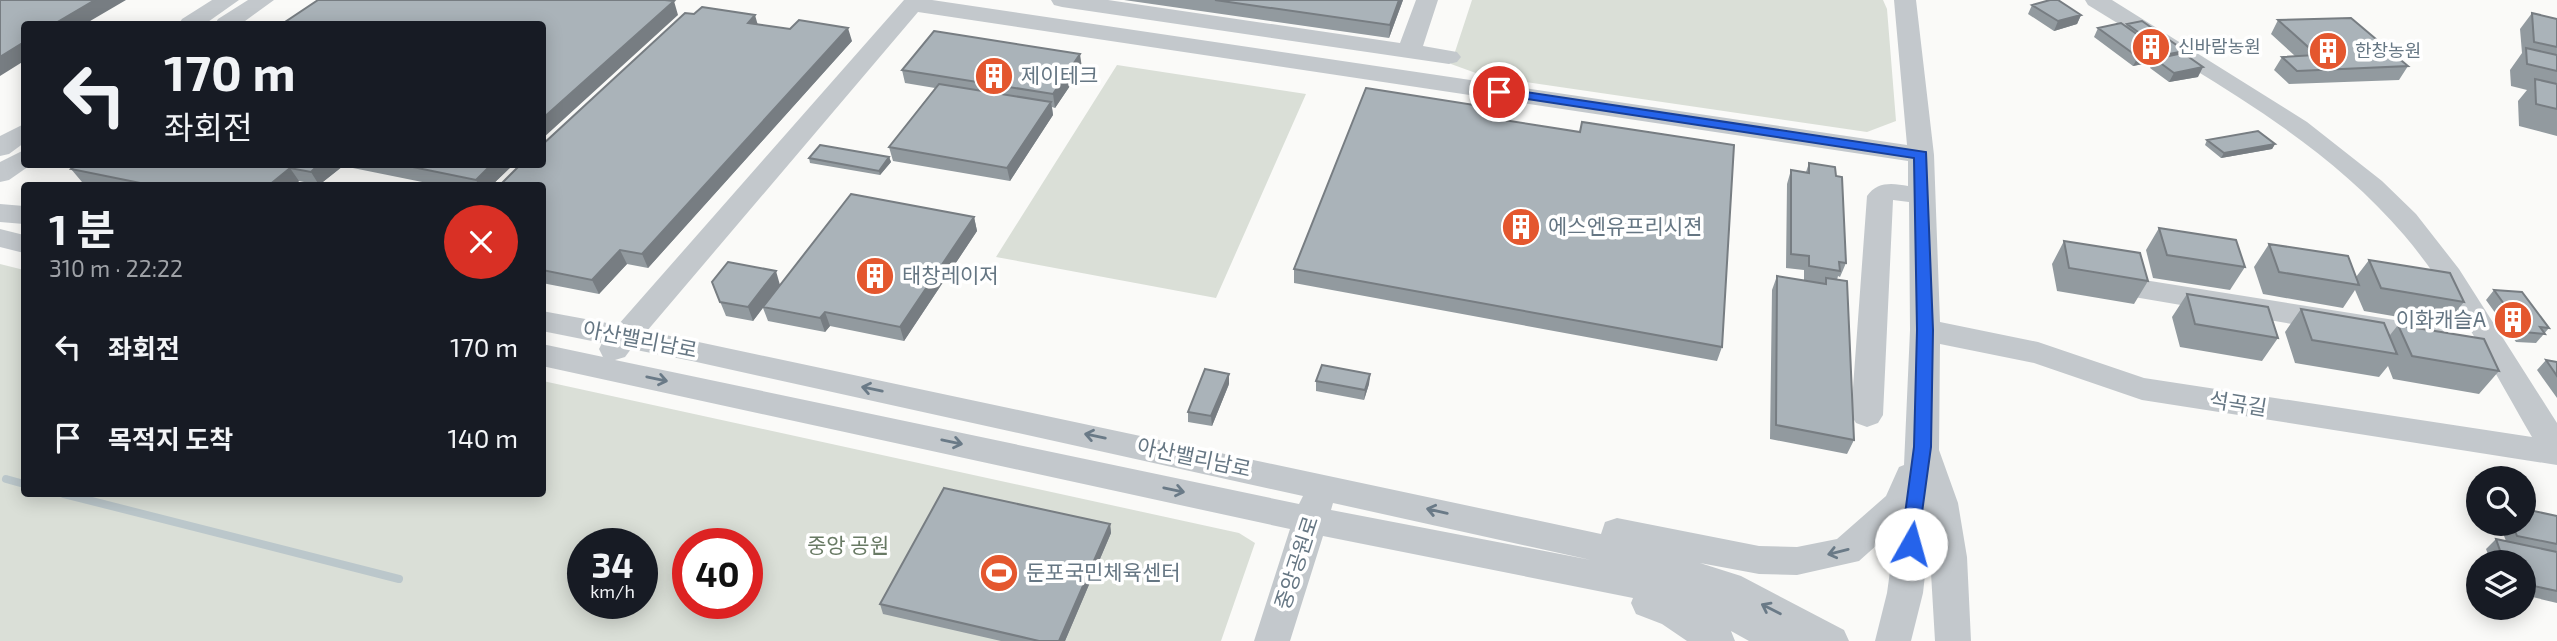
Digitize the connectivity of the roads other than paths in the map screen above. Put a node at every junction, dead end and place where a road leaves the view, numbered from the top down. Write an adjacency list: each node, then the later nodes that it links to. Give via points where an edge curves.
1 (228, 0): 8 (street)
2 (263, 0): 9 (street)
3 (1062, 0): 10 (street)
4 (1427, 0): 10 (street)
5 (1905, 0): 14 (street)
6 (2096, 0): 26 (street, 석곡길, via 2207,67 2307,136 2376,191 2436,256)
7 (914, 2): 14 (street); 25 (street)
8 (195, 21)
9 (231, 21)
10 (1409, 51): 11 (street)
11 (1449, 57)
12 (21, 134): 13 (street)
13 (0, 148)
14 (1921, 155): 24 (street)
15 (21, 160): 16 (street)
16 (0, 174)
17 (1905, 194): 29 (street, via 1890,191 1880,196)
18 (0, 213): 19 (street)
19 (21, 215)
20 (0, 239): 21 (street)
21 (21, 243)
22 (2144, 290): 26 (street)
23 (546, 322): 25 (street, 아산밸리남로)
24 (1925, 330): 30 (street); 31 (street, 석곡길, via 2038,353 2141,389)
25 (625, 337): 28 (street); 32 (street, 아산밸리남로, one-way to 25)
26 (2494, 347): 31 (street, 석곡길)
27 (546, 356): 28 (street, 아산밸리남로)
28 (599, 367): 33 (street, 아산밸리남로, one-way to 33)
29 (1867, 415)
30 (1923, 447): 34 (street, one-way to 34, via 1900,504 1847,551 1797,561 1759,560 1527,516); 40 (street, via 1905,593); 41 (street, via 1941,503)
31 (2557, 452)
32 (1322, 486): 33 (street, 중앙공원로); 34 (street, 아산밸리남로, one-way to 32)
33 (1311, 520): 35 (street, 아산밸리남로); 36 (street, 중앙공원로)
34 (1476, 520): 39 (street, 아산밸리남로, one-way to 34, via 1728,587 1657,562)
35 (1540, 565): 37 (street, via 1675,613); 38 (street, 아산밸리남로, via 1694,600)
36 (1272, 641)
37 (1717, 641)
38 (1782, 641)
39 (1831, 641)
40 (1893, 641)
41 (1953, 641)

